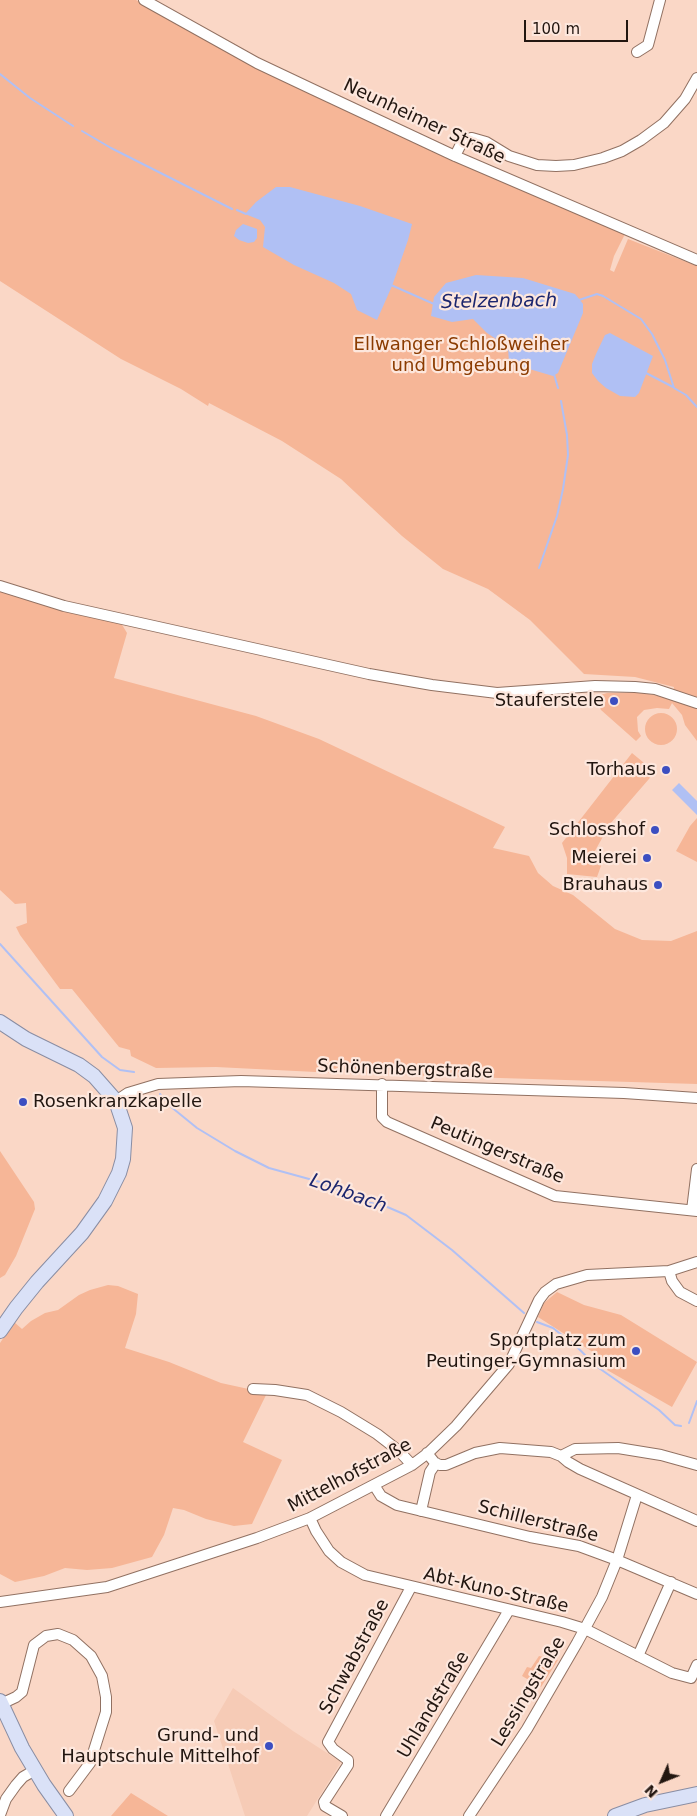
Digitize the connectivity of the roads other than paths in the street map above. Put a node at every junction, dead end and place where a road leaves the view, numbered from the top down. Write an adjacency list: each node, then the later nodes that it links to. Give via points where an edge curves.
1 (144, 0): 5 (street, Neunheimer Straße, via 258,63)
2 (660, 0): 3 (street, via 648,45)
3 (637, 52)
4 (697, 78): 5 (street, via 685,99 664,123 622,151 603,158 574,165 537,165 472,138 461,144)
5 (455, 156): 6 (street, Neunheimer Straße)
6 (697, 260)
7 (0, 586): 8 (street, via 64,606 432,685 497,693 595,686 655,689)
8 (697, 703)
9 (0, 1022): 12 (main road, via 26,1039 79,1065 94,1076)
10 (382, 1084): 11 (street, Schönenbergstraße); 12 (street, Schönenbergstraße, via 241,1081 166,1084 144,1087); 14 (street, Peutingerstraße, via 382,1116 387,1122 555,1196)
11 (697, 1098)
12 (116, 1101): 18 (main road, via 125,1128 125,1148 113,1187 88,1226 31,1289)
13 (697, 1169): 14 (street)
14 (694, 1211)
15 (697, 1262): 16 (street, Mittelhofstraße)
16 (669, 1271): 17 (street, via 680,1292); 20 (street, Mittelhofstraße, via 587,1274 556,1284 545,1292 509,1364 456,1426)
17 (697, 1301)
18 (0, 1330)
19 (253, 1389): 23 (street, via 307,1395 377,1434)
20 (427, 1453): 22 (street); 23 (street, Mittelhofstraße)
21 (561, 1456): 22 (street, via 551,1452 500,1448 475,1453 446,1465); 24 (street, via 575,1449 618,1448); 26 (street, via 580,1469)
22 (436, 1463): 27 (street, via 430,1472)
23 (412, 1464): 25 (street, Mittelhofstraße)
24 (697, 1465)
25 (374, 1485): 27 (street, Schillerstraße, via 388,1501); 28 (street, Mittelhofstraße)
26 (637, 1495): 29 (street); 30 (street, Lessingstraße)
27 (421, 1511): 30 (street, Schillerstraße, via 579,1546)
28 (310, 1518): 32 (street, Abt-Kuno-Straße, via 329,1551 342,1562 365,1575); 34 (street, Mittelhofstraße, via 107,1587)
29 (697, 1521)
30 (618, 1560): 31 (street, Schillerstraße); 36 (street, Lessingstraße)
31 (671, 1582): 33 (street, Schillerstraße); 37 (street)
32 (411, 1587): 35 (street, Abt-Kuno-Straße); 45 (street, Schwabstraße, via 328,1742 348,1760 324,1802 325,1806)
33 (697, 1594)
34 (0, 1602)
35 (509, 1610): 36 (street, Abt-Kuno-Straße); 46 (street, Uhlandstraße)
36 (585, 1629): 37 (street, Abt-Kuno-Straße); 47 (street, Lessingstraße, via 527,1729)
37 (638, 1656): 38 (street, Abt-Kuno-Straße, via 672,1673 691,1678)
38 (697, 1665)
39 (1, 1702): 40 (main road); 41 (street, via 22,1692 34,1645 46,1636 58,1634 74,1640 91,1656 102,1676 106,1712 90,1763)
40 (35, 1770): 43 (street, via 16,1785); 44 (main road)
41 (69, 1791)
42 (697, 1794): 48 (main road, via 645,1805)
43 (0, 1815)
44 (66, 1816)
45 (342, 1816)
46 (386, 1816)
47 (469, 1816)
48 (615, 1816)

